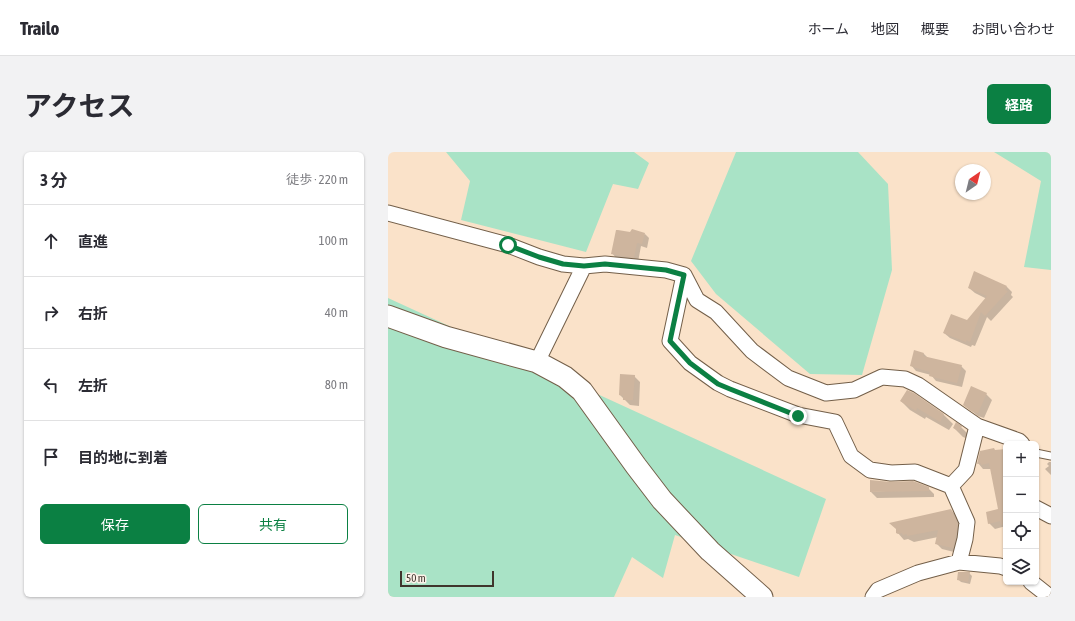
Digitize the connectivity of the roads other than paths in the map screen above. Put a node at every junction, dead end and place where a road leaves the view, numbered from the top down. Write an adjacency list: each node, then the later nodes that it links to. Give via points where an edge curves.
1 (388, 213): 2 (street, via 508,245 563,264)
2 (584, 266): 3 (street, via 605,264 666,270); 5 (street)
3 (684, 275): 6 (street, via 697,300 716,312 752,351 788,378 826,393 854,390 882,378 905,379 918,385); 10 (street, via 670,341 690,363 718,384 730,389 798,416 836,422 851,456 870,470 891,473 915,472)
4 (388, 316): 5 (street, via 446,337)
5 (537, 362): 16 (street, via 564,376 582,391 662,500 710,552)
6 (977, 426): 7 (street); 10 (street, via 966,470)
7 (1019, 441)
8 (1039, 454): 9 (lane)
9 (1051, 456)
10 (951, 486): 13 (street, via 967,522)
11 (1039, 510): 12 (street)
12 (1051, 516)
13 (959, 562): 14 (street); 17 (street, via 918,573 878,590)
14 (1003, 567)
15 (1035, 585): 18 (street)
16 (762, 597)
17 (873, 597)
18 (1050, 597)

